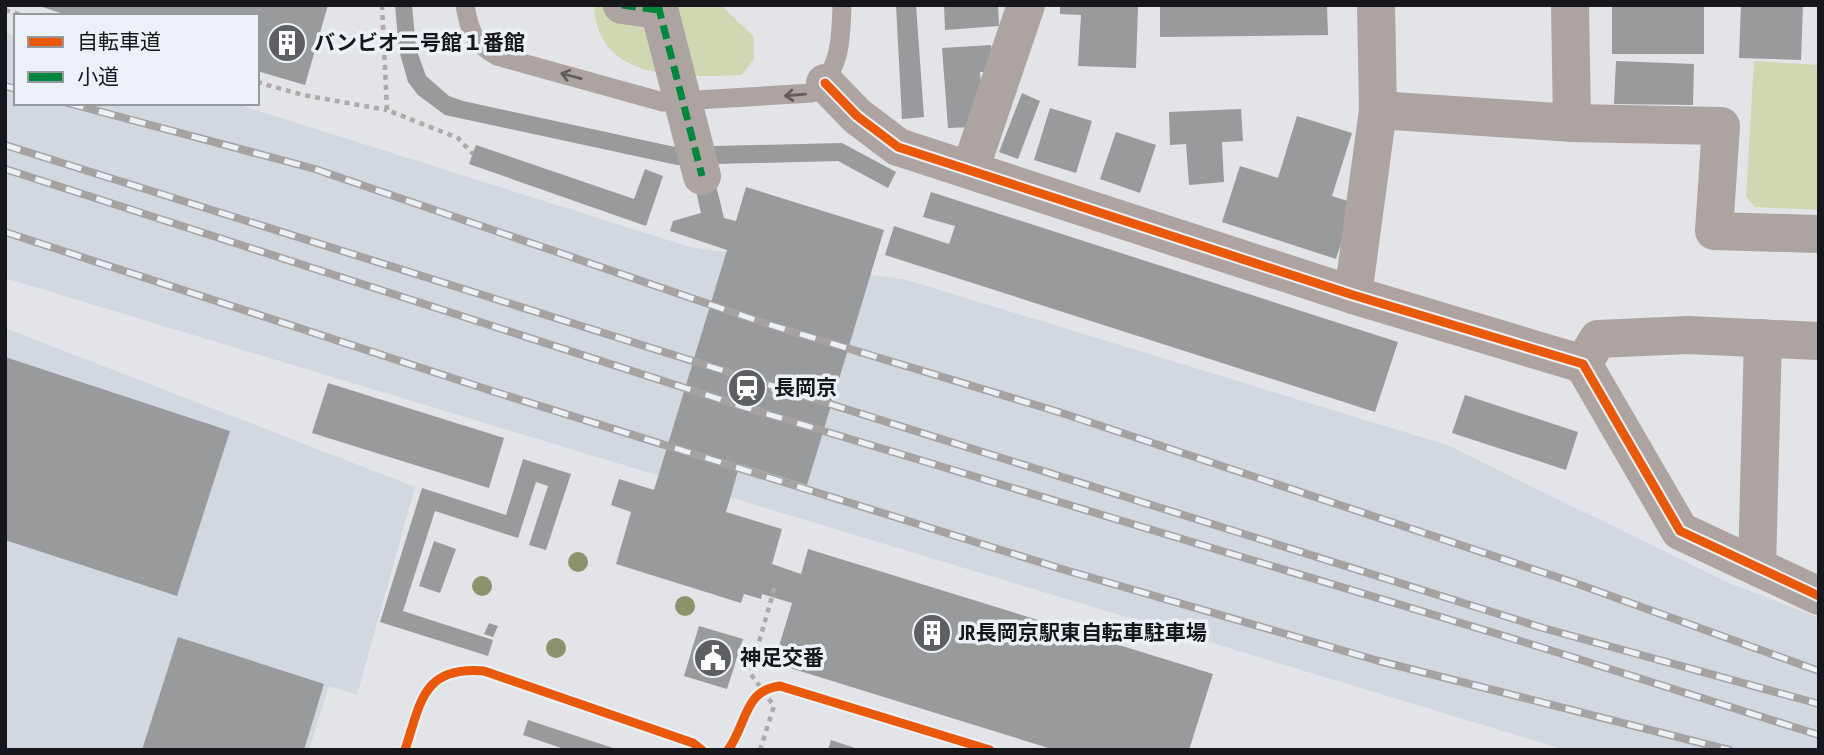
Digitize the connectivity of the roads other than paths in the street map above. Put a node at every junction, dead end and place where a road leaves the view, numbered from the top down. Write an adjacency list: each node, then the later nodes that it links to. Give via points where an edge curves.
1 (465, 5): 7 (lane, one-way to 1, via 812,93 796,96 663,102 497,56 474,39)
2 (842, 5): 7 (lane, via 837,62)
3 (1026, 5): 10 (street)
4 (1376, 5): 8 (street)
5 (1570, 5): 9 (street)
6 (646, 7): 11 (street)
7 (825, 83): 10 (street, via 857,116 898,147)
8 (1378, 110): 9 (street); 13 (street)
9 (1572, 123): 12 (street, via 1721,126 1714,231)
10 (970, 170): 13 (street)
11 (702, 176)
12 (1819, 234)
13 (1353, 295): 16 (street)
14 (1763, 338): 15 (street); 16 (street, via 1598,338); 17 (street)
15 (1819, 341)
16 (1583, 364): 17 (street, via 1680,531)
17 (1757, 567): 18 (street)
18 (1819, 596)

